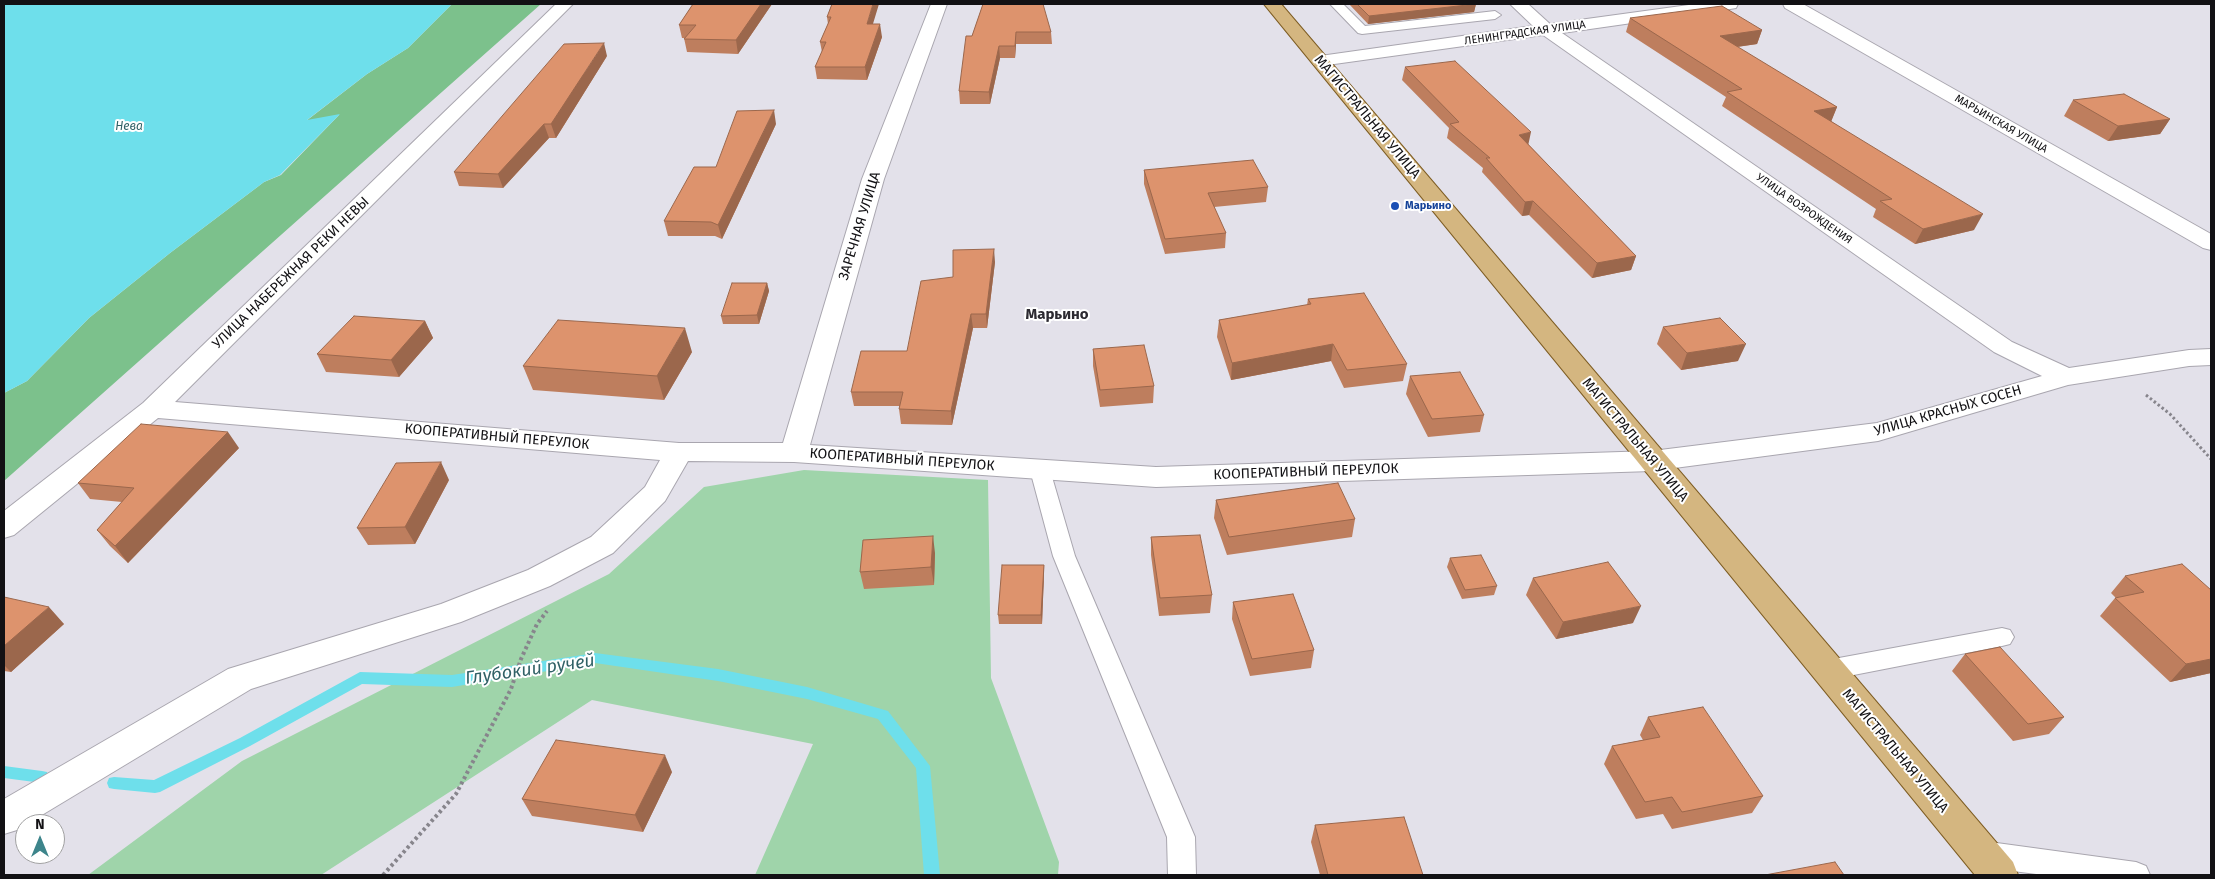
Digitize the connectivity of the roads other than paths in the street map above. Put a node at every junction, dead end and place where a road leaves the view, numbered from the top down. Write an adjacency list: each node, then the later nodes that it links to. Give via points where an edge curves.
1 (565, 4): 16 (street, УЛИЦА НАБЕРЕЖНАЯ РЕКИ НЕВЫ)
2 (939, 4): 18 (street, ЗАРЕЧНАЯ УЛИЦА, via 873,179)
3 (1272, 4): 12 (main road, МАГИСТРАЛЬНАЯ УЛИЦА)
4 (1336, 4): 9 (lane, via 1362,30)
5 (1483, 4): 9 (lane)
6 (1518, 4): 10 (street, УЛИЦА ВОЗРОЖДЕНИЯ)
7 (1730, 4): 10 (street, ЛЕНИНГРАДСКАЯ УЛИЦА)
8 (1791, 4): 13 (street, МАРЬИНСКАЯ УЛИЦА)
9 (1495, 15): 11 (lane)
10 (1548, 31): 11 (street, ЛЕНИНГРАДСКАЯ УЛИЦА); 15 (street, УЛИЦА ВОЗРОЖДЕНИЯ, via 2003,347)
11 (1514, 35): 12 (street, ЛЕНИНГРАДСКАЯ УЛИЦА)
12 (1320, 61): 19 (main road, МАГИСТРАЛЬНАЯ УЛИЦА)
13 (2211, 243)
14 (2211, 357): 15 (street, УЛИЦА КРАСНЫХ СОСЕН)
15 (2066, 377): 19 (street, УЛИЦА КРАСНЫХ СОСЕН, via 1878,432)
16 (152, 409): 17 (street, КООПЕРАТИВНЫЙ ПЕРЕУЛОК); 21 (street, УЛИЦА НАБЕРЕЖНАЯ РЕКИ НЕВЫ)
17 (679, 452): 18 (street, КООПЕРАТИВНЫЙ ПЕРЕУЛОК); 24 (street, via 655,494 602,545 539,578 450,613 240,679)
18 (794, 453): 20 (street, КООПЕРАТИВНЫЙ ПЕРЕУЛОК)
19 (1652, 461): 20 (street, КООПЕРАТИВНЫЙ ПЕРЕУЛОК, via 1156,477); 23 (main road, МАГИСТРАЛЬНАЯ УЛИЦА)
20 (1040, 470): 26 (lane, via 1064,556 1181,837)
21 (4, 527)
22 (2002, 637): 23 (lane)
23 (1828, 670): 25 (main road, МАГИСТРАЛЬНАЯ УЛИЦА)
24 (4, 818)
25 (1981, 854): 27 (main road, МАГИСТРАЛЬНАЯ УЛИЦА); 28 (lane)
26 (1182, 875)
27 (1999, 875)
28 (2136, 875)

